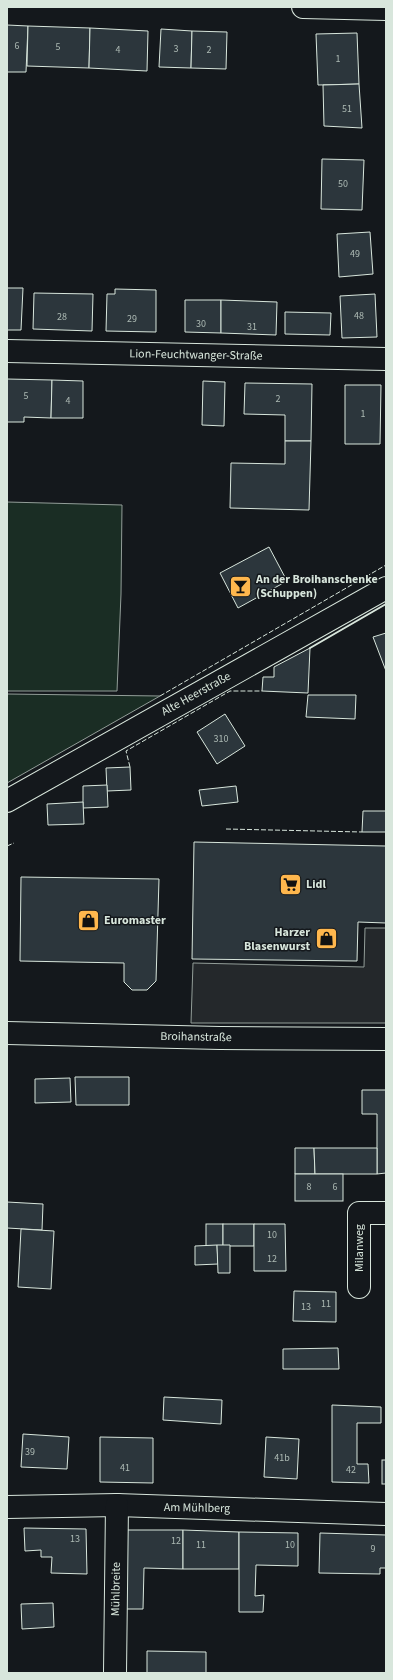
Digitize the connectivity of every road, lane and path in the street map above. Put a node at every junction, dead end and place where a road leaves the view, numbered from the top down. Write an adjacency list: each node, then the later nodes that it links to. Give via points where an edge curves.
1 (303, 7): 2 (street)
2 (386, 9)
3 (7, 351): 4 (street, Lion-Feuchtwanger-Straße)
4 (386, 359)
5 (386, 588): 6 (street, Alte Heerstraße)
6 (7, 801)
7 (7, 1033): 8 (street, Broihanstraße)
8 (386, 1039)
9 (386, 1213): 10 (street, Milanweg, via 359,1213)
10 (359, 1287)
11 (117, 1505): 12 (street, Am Mühlberg); 13 (street, Am Mühlberg); 14 (street, Mühlbreite)
12 (7, 1507)
13 (386, 1514)
14 (115, 1673)

